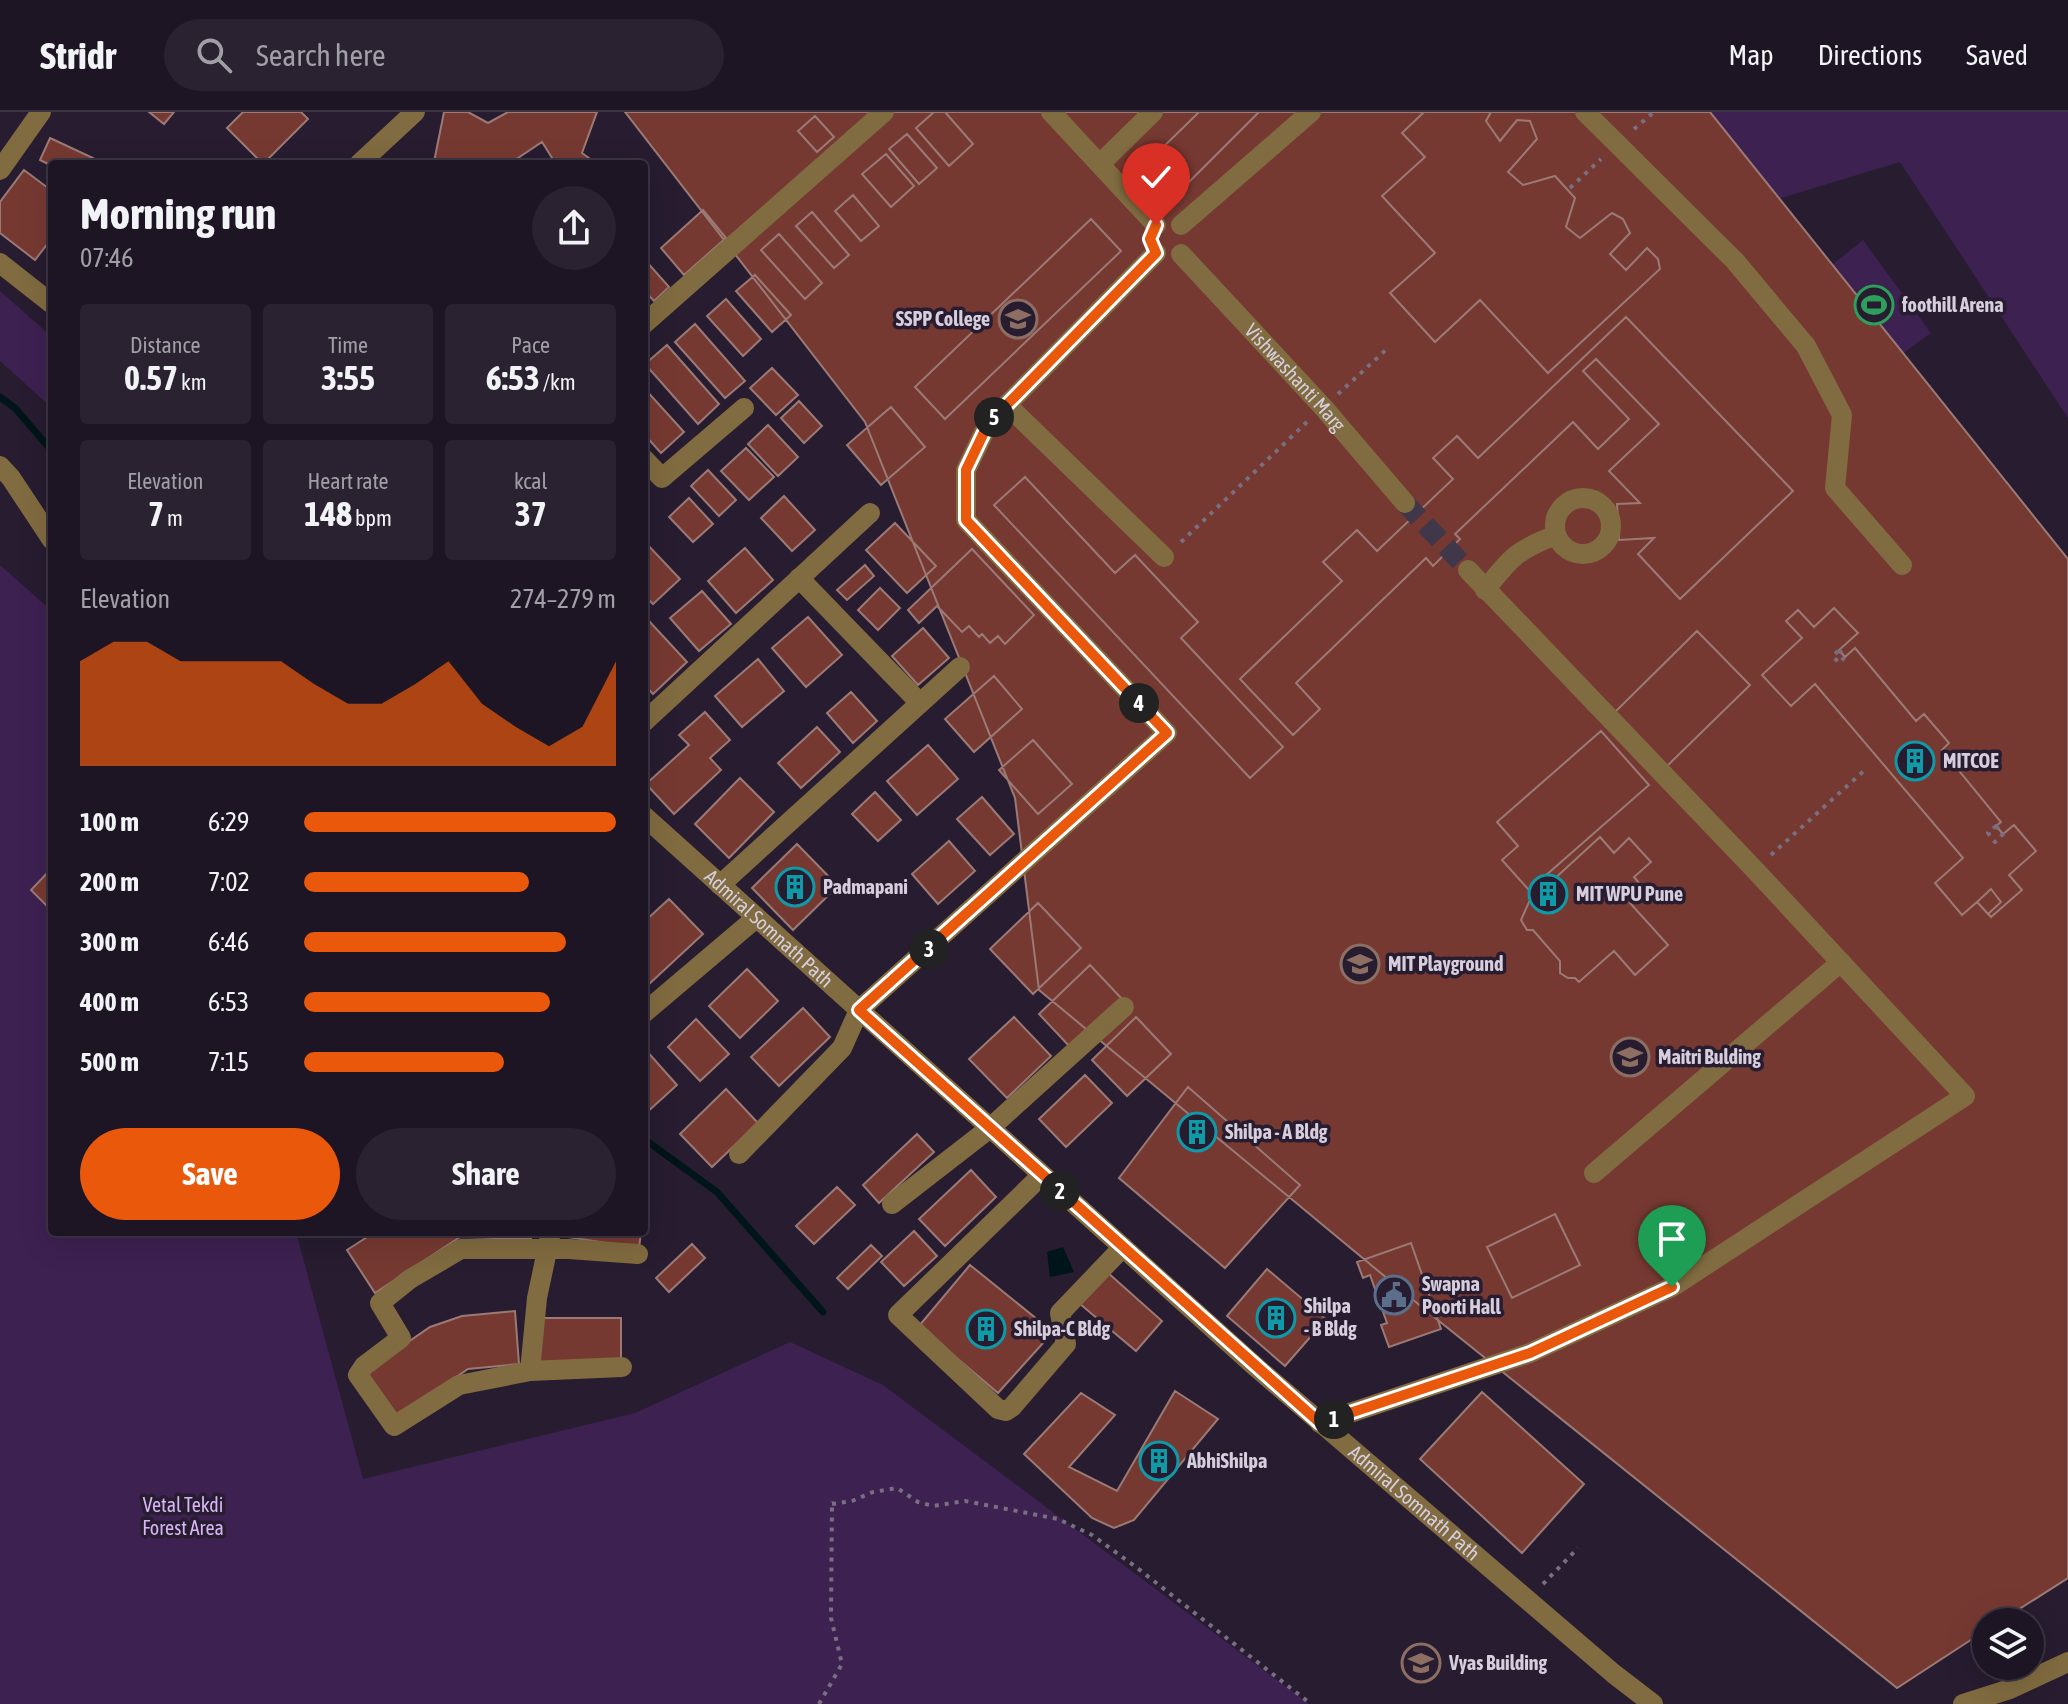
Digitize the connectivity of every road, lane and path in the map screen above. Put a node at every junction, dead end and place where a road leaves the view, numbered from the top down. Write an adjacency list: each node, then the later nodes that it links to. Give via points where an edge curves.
1 (41, 112): 10 (street)
2 (415, 112): 8 (street)
3 (884, 112): 17 (street)
4 (1051, 112): 9 (street)
5 (1153, 112): 9 (street)
6 (1311, 112): 12 (street)
7 (1585, 112): 29 (street, via 1735,261 1806,346 1842,415 1835,488)
8 (363, 160)
9 (1100, 164): 11 (street)
10 (0, 170)
11 (1156, 225): 12 (street); 13 (street, via 1150,239)
12 (1181, 225): 14 (street, via 1188,239)
13 (1156, 253): 14 (street, via 1166,258); 19 (street)
14 (1181, 254): 20 (street, Vishwashanti Marg)
15 (0, 263): 16 (street)
16 (48, 301)
17 (648, 320)
18 (1389, 347): 20 (path)
19 (1007, 405): 28 (street); 44 (street, via 988,424 966,470 966,520 1167,733)
20 (1323, 407): 24 (street, Vishwashanti Marg); 28 (path)
21 (744, 408): 22 (street, via 662,478)
22 (648, 463)
23 (0, 466): 26 (street)
24 (1405, 503)
25 (870, 513): 31 (street)
26 (48, 534)
27 (1556, 535): 32 (street, via 1510,559)
28 (1164, 557)
29 (1902, 565)
30 (1468, 570): 32 (street)
31 (799, 578): 34 (street); 35 (street)
32 (1485, 590): 38 (street)
33 (960, 667): 34 (street)
34 (920, 703): 39 (street)
35 (648, 718)
36 (1867, 768): 38 (path)
37 (648, 820): 39 (street, Admiral Somnath Path)
38 (1755, 870): 41 (street)
39 (720, 885): 40 (street, Admiral Somnath Path)
40 (756, 918): 43 (street); 44 (street, Admiral Somnath Path)
41 (1841, 962): 47 (street); 55 (street, via 1965,1096 1672,1287 1530,1353)
42 (1124, 1007): 45 (street)
43 (648, 1010)
44 (859, 1010): 45 (street, Admiral Somnath Path); 46 (street, via 842,1048)
45 (990, 1128): 48 (street, Admiral Somnath Path); 49 (street)
46 (739, 1154)
47 (1594, 1173)
48 (1042, 1175): 51 (street, Admiral Somnath Path); 51 (street, via 898,1315 998,1409 1012,1407 1066,1344 1060,1313)
49 (892, 1204)
50 (549, 1241): 52 (street, via 569,1249); 54 (street); 54 (street, via 461,1249 410,1279 380,1303 401,1338 358,1375 394,1426 459,1385)
51 (1123, 1247): 55 (street, Admiral Somnath Path)
52 (638, 1254)
53 (622, 1367): 54 (street)
54 (530, 1371)
55 (1320, 1423): 57 (street, Admiral Somnath Path)
56 (1578, 1548): 57 (path)
57 (1527, 1600): 61 (street, Admiral Somnath Path)
58 (2068, 1662): 62 (street)
59 (819, 1704): 60 (path, via 842,1664 831,1618 832,1503 897,1488 933,1506 965,1501 1058,1519 1092,1535)
60 (1311, 1704)
61 (1653, 1704)
62 (1963, 1704)

